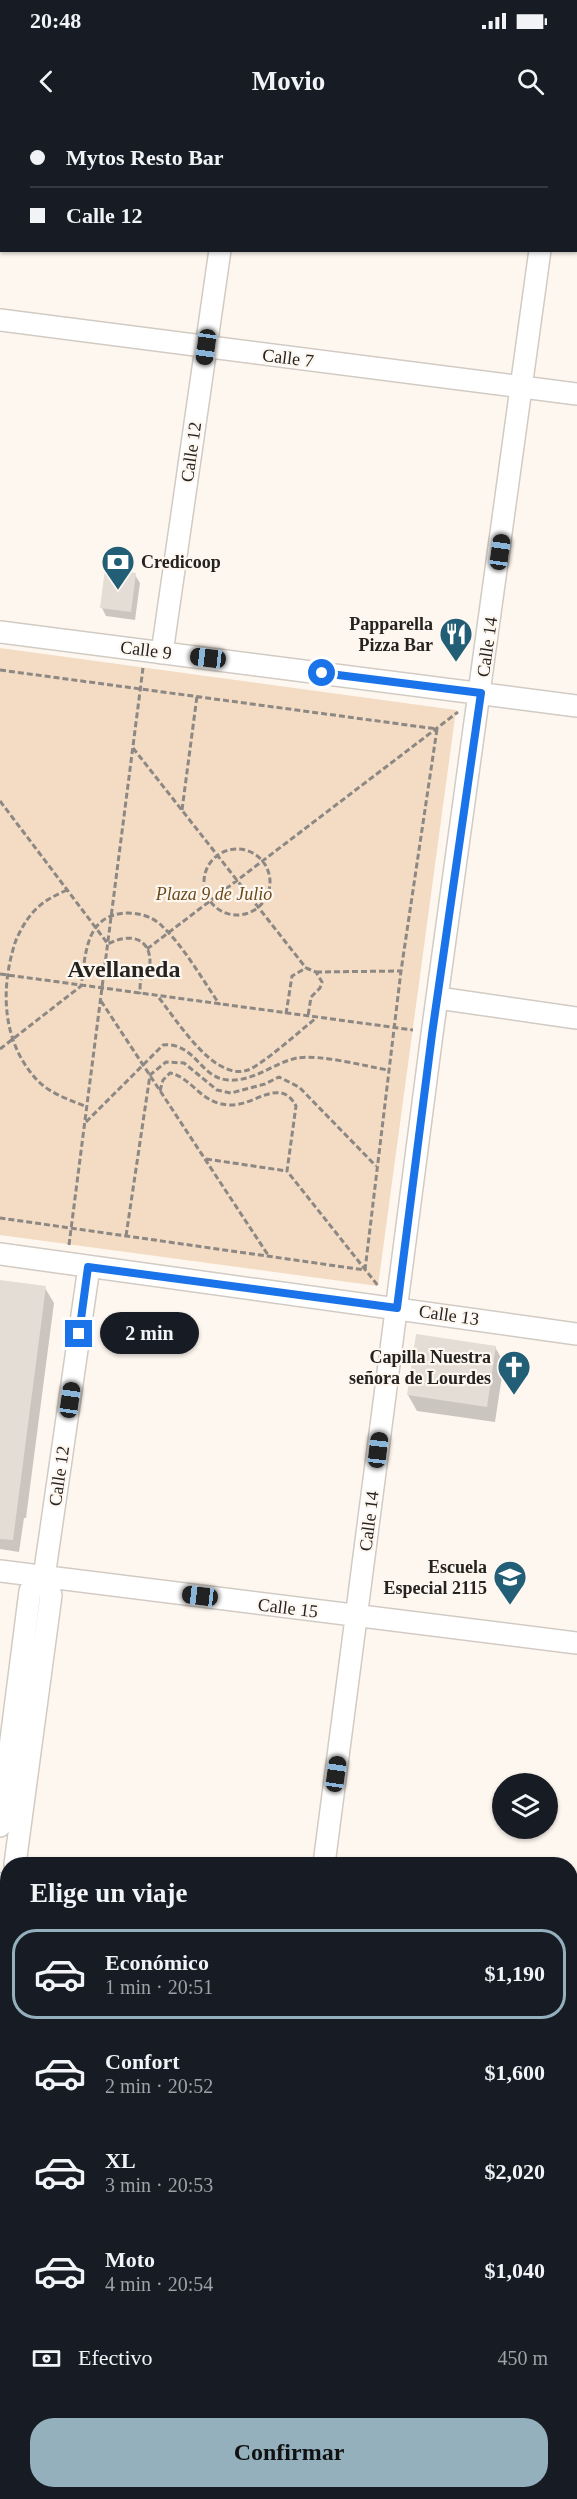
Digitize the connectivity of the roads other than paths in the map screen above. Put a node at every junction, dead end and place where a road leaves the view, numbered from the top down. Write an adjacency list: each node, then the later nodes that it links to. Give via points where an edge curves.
1 (220, 252): 4 (street, Calle 12)
2 (540, 252): 5 (street, Calle 14)
3 (0, 320): 4 (street, Calle 7)
4 (206, 347): 5 (street, Calle 7); 8 (street, Calle 12)
5 (522, 387): 6 (street, Calle 7); 9 (street, Calle 14)
6 (577, 394)
7 (0, 632): 8 (street, Calle 9)
8 (154, 651): 9 (street, Calle 9)
9 (481, 693): 10 (street, Calle 9); 11 (street, Calle 14)
10 (577, 706)
11 (438, 998): 12 (street); 15 (street, Calle 14)
12 (577, 1018)
13 (0, 1254): 14 (street, Calle 13)
14 (88, 1267): 15 (street, Calle 13); 18 (street, Calle 12)
15 (397, 1308): 16 (street, Calle 13); 19 (street, Calle 14)
16 (577, 1334)
17 (0, 1571): 18 (street, Calle 15)
18 (44, 1577): 19 (street, Calle 15); 21 (street, Calle 12, via 30,1591); 22 (street, Calle 12, via 51,1595)
19 (356, 1616): 20 (street, Calle 15); 23 (street, Calle 14)
20 (577, 1643)
21 (0, 1826)
22 (16, 1857)
23 (325, 1857)

